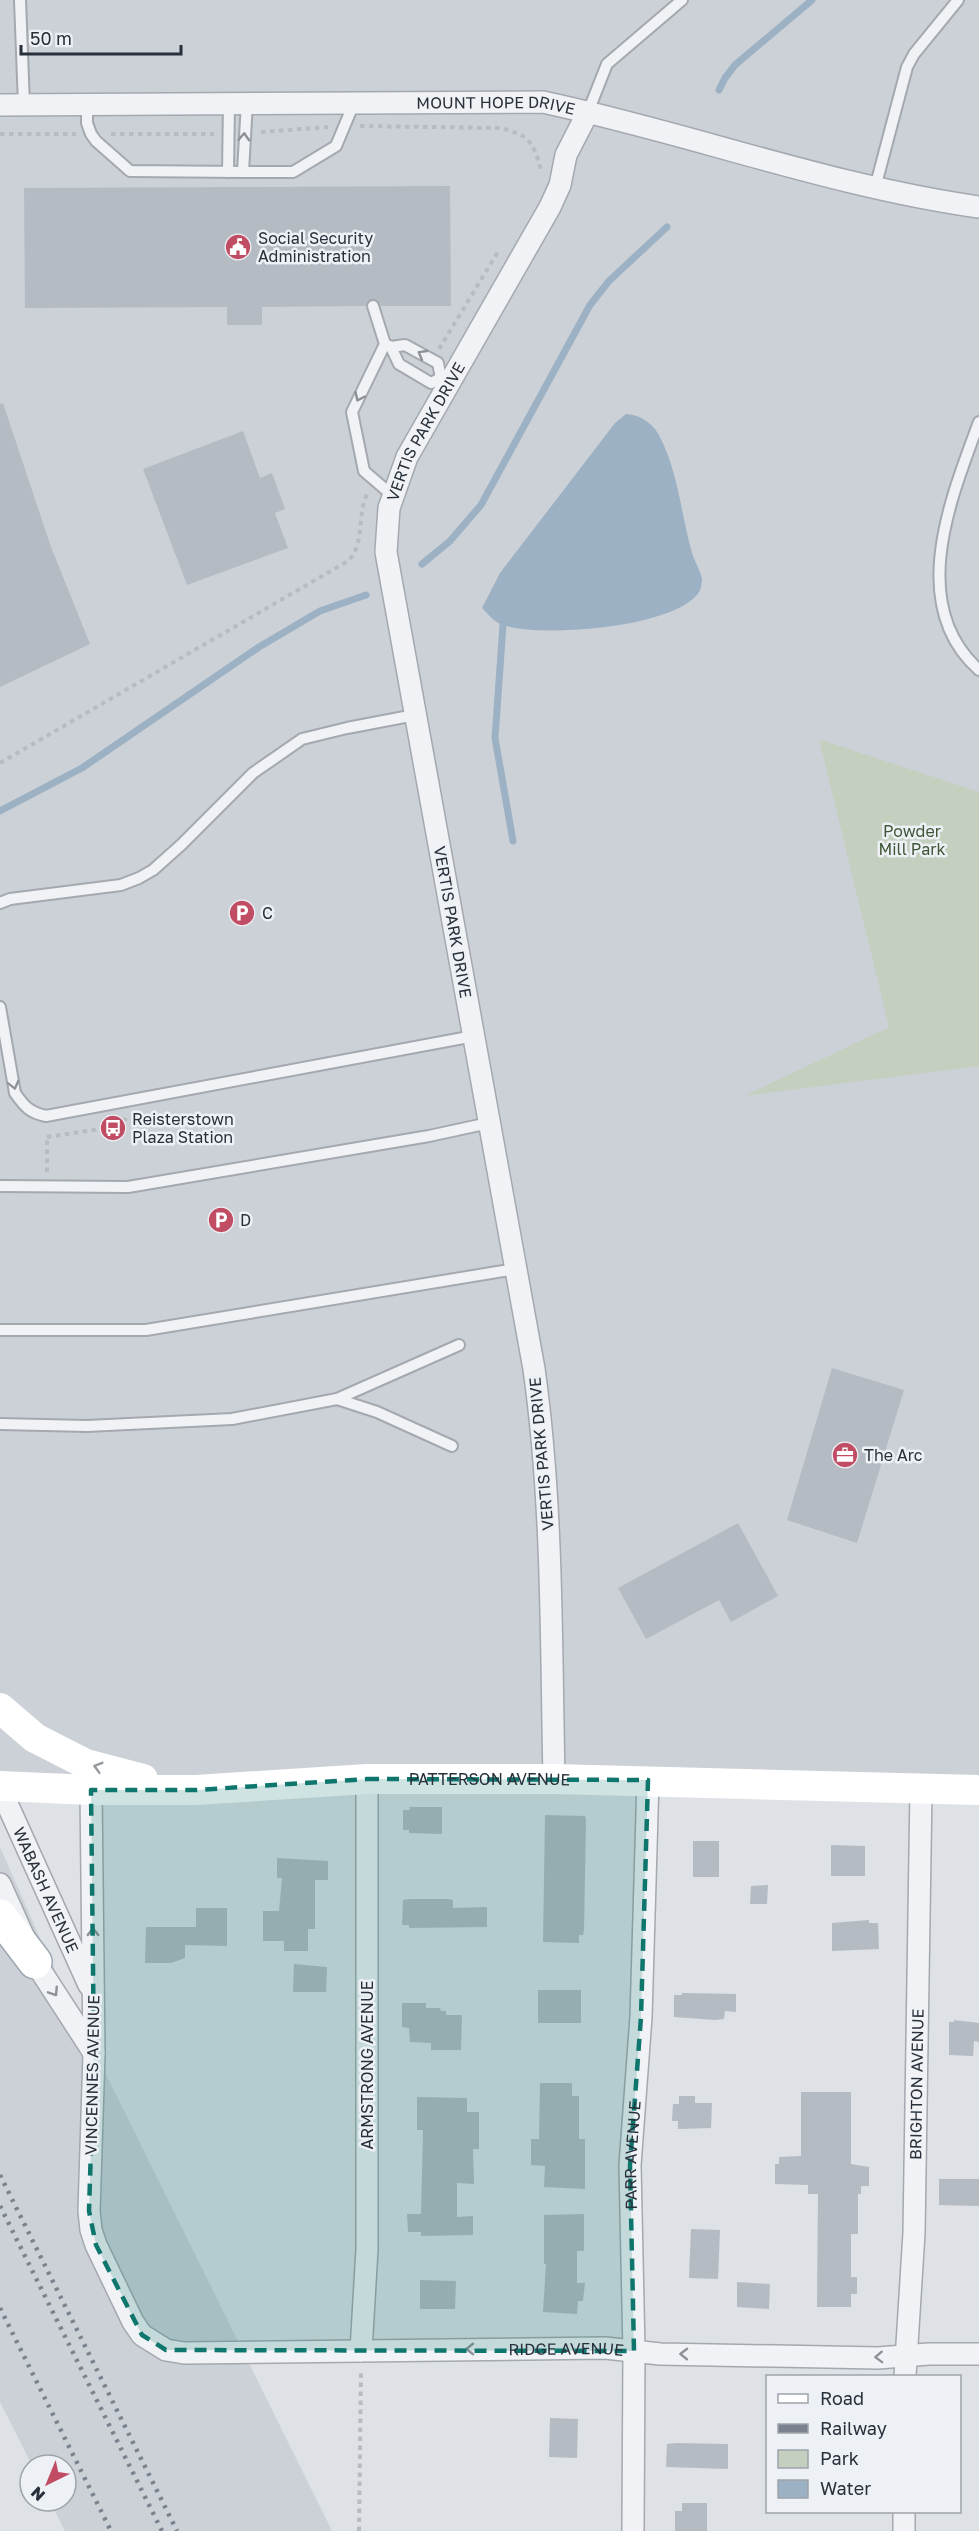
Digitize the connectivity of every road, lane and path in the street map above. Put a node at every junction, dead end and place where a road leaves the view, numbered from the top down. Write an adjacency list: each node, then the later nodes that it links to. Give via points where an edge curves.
1 (20, 0): 8 (lane)
2 (682, 0): 9 (lane, via 607,64)
3 (958, 0): 18 (lane, via 906,67)
4 (238, 102): 5 (street, MOUNT HOPE DRIVE); 6 (street, MOUNT HOPE DRIVE); 11 (lane); 14 (lane)
5 (354, 103): 9 (street, MOUNT HOPE DRIVE, via 543,102); 10 (lane)
6 (87, 104): 8 (street, MOUNT HOPE DRIVE); 13 (lane, via 87,123)
7 (0, 105): 8 (street, MOUNT HOPE DRIVE)
8 (24, 105)
9 (588, 112): 18 (street, MOUNT HOPE DRIVE); 24 (street, VERTIS PARK DRIVE, via 567,155 550,207)
10 (345, 126): 11 (path); 16 (lane, via 336,146 293,172); 17 (path, via 500,128 521,133 535,146 541,171)
11 (244, 133): 16 (lane, one-way to 11)
12 (0, 134): 13 (path)
13 (92, 134): 14 (path); 15 (lane, via 130,171)
14 (229, 134): 15 (lane)
15 (228, 172): 16 (lane)
16 (243, 172)
17 (538, 181)
18 (874, 188): 19 (street, MOUNT HOPE DRIVE)
19 (979, 207)
20 (503, 243): 23 (path)
21 (373, 306): 22 (lane)
22 (388, 345): 23 (lane, one-way to 22, via 405,345); 24 (lane, via 399,364 431,382); 26 (lane, one-way to 26, via 352,412 364,471)
23 (433, 361): 24 (lane, via 438,363)
24 (445, 380): 27 (street, VERTIS PARK DRIVE, via 407,457)
25 (979, 422): 28 (lane, via 951,501 939,590 951,635)
26 (375, 480): 27 (lane); 30 (path, via 365,498 357,552 348,561)
27 (393, 496): 29 (street, VERTIS PARK DRIVE, via 387,552)
28 (979, 670)
29 (415, 715): 31 (lane, via 302,739 254,773 174,852 139,878 121,885); 33 (street, VERTIS PARK DRIVE)
30 (0, 763)
31 (0, 903)
32 (0, 1007): 35 (lane, one-way to 35, via 15,1093 33,1113)
33 (474, 1036): 35 (lane); 36 (street, VERTIS PARK DRIVE)
34 (130, 1112): 37 (path, via 120,1126)
35 (46, 1116): 37 (path)
36 (489, 1123): 39 (lane, via 128,1187); 40 (street, VERTIS PARK DRIVE)
37 (47, 1137): 39 (path)
38 (0, 1186): 39 (lane)
39 (47, 1187)
40 (514, 1269): 41 (lane, via 146,1330); 48 (street, VERTIS PARK DRIVE, via 541,1420 549,1540)
41 (0, 1330)
42 (459, 1345): 43 (lane)
43 (337, 1399): 44 (lane, via 231,1419 87,1426); 45 (lane, via 378,1412)
44 (0, 1424)
45 (452, 1446)
46 (0, 1708): 53 (main road, one-way to 46, via 86,1764 35,1738)
47 (367, 1779): 48 (main road, PATTERSON AVENUE); 53 (main road, PATTERSON AVENUE); 61 (street, ARMSTRONG AVENUE, via 367,2249)
48 (554, 1779): 49 (main road, PATTERSON AVENUE)
49 (648, 1780): 51 (main road, PATTERSON AVENUE); 62 (street, PARR AVENUE, via 641,2017 630,2165)
50 (0, 1787): 52 (main road, PATTERSON AVENUE); 58 (street, WABASH AVENUE)
51 (921, 1789): 54 (main road, PATTERSON AVENUE); 64 (street, BRIGHTON AVENUE, via 914,2233)
52 (91, 1790): 53 (main road, PATTERSON AVENUE); 58 (street, VINCENNES AVENUE, one-way to 52)
53 (196, 1790)
54 (979, 1790)
55 (0, 1884): 57 (street)
56 (0, 1916): 57 (main road)
57 (35, 1962): 59 (street, one-way to 59)
58 (93, 1994): 59 (street, VINCENNES AVENUE)
59 (94, 2054): 60 (street, VINCENNES AVENUE, via 89,2211 92,2230 133,2322)
60 (152, 2343): 61 (street, RIDGE AVENUE, via 184,2353)
61 (361, 2350): 62 (street, RIDGE AVENUE, one-way to 61); 66 (path)
62 (634, 2351): 64 (street, RIDGE AVENUE, one-way to 62, via 867,2358); 67 (street, PARR AVENUE)
63 (979, 2354): 64 (street, RIDGE AVENUE)
64 (905, 2366)
65 (904, 2513): 68 (street)
66 (359, 2531)
67 (633, 2531)
68 (904, 2531)

